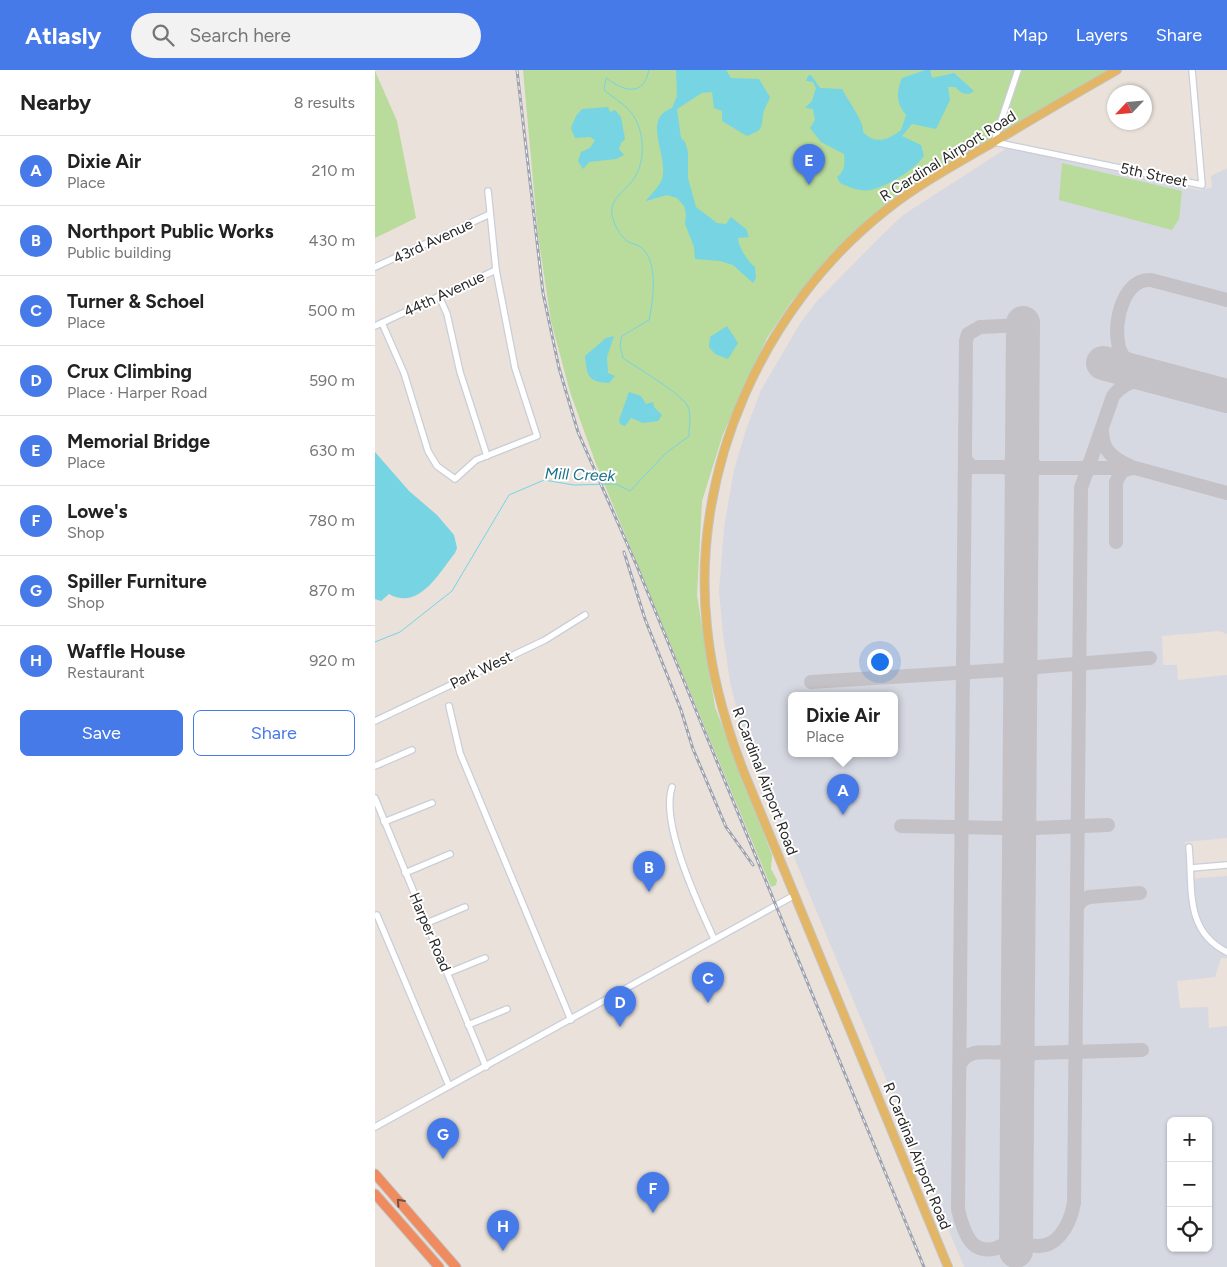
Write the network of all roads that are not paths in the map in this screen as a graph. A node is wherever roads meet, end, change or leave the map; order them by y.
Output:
1 (1018, 70) edge
2 (1117, 70) edge
3 (1192, 70) edge
4 (995, 142) junction
5 (488, 191) dead end
6 (490, 214) junction
7 (375, 267) edge
8 (496, 270) junction
9 (439, 296) junction
10 (382, 323) junction
11 (375, 326) edge
12 (487, 456) junction
13 (585, 614) dead end
14 (449, 706) dead end
15 (375, 721) edge
16 (412, 750) dead end
17 (375, 766) edge
18 (672, 787) dead end
19 (375, 798) edge
20 (432, 803) dead end
21 (384, 822) junction
22 (1189, 847) dead end
23 (450, 854) dead end
24 (1227, 865) edge
25 (1191, 868) junction
26 (405, 873) junction
27 (795, 895) junction
28 (465, 907) dead end
29 (377, 915) dead end
30 (427, 924) junction
31 (714, 939) junction
32 (1227, 952) edge
33 (485, 958) dead end
34 (448, 973) junction
35 (507, 1009) dead end
36 (571, 1020) junction
37 (468, 1025) junction
38 (486, 1067) junction
39 (449, 1086) junction
40 (375, 1127) edge
41 (375, 1174) edge
42 (375, 1194) edge
43 (439, 1267) edge
44 (456, 1267) edge
45 (948, 1267) edge

1 - 4 street
2 - 4 main road, R Cardinal Airport Road
3 - 4 street, 5th Street
4 - 27 main road, R Cardinal Airport Road
5 - 6 street, 44th Avenue
6 - 7 street, 43rd Avenue
6 - 8 street, 44th Avenue
8 - 9 street, 44th Avenue
8 - 12 street
9 - 10 street, 44th Avenue
9 - 12 street
10 - 11 street, 44th Avenue
10 - 12 street
13 - 15 street, Park West
14 - 36 street
16 - 17 street
18 - 31 street
19 - 21 street, Harper Road
20 - 21 street
21 - 26 street, Harper Road
22 - 25 street
23 - 26 street
24 - 25 street
25 - 32 street
26 - 30 street, Harper Road
27 - 31 street
27 - 45 main road, R Cardinal Airport Road
28 - 30 street
29 - 39 street
30 - 34 street, Harper Road
31 - 36 street
33 - 34 street
34 - 37 street, Harper Road
35 - 37 street
36 - 38 street
37 - 38 street, Harper Road
38 - 39 street
39 - 40 street
44 -> 41 highway
42 - 43 highway

